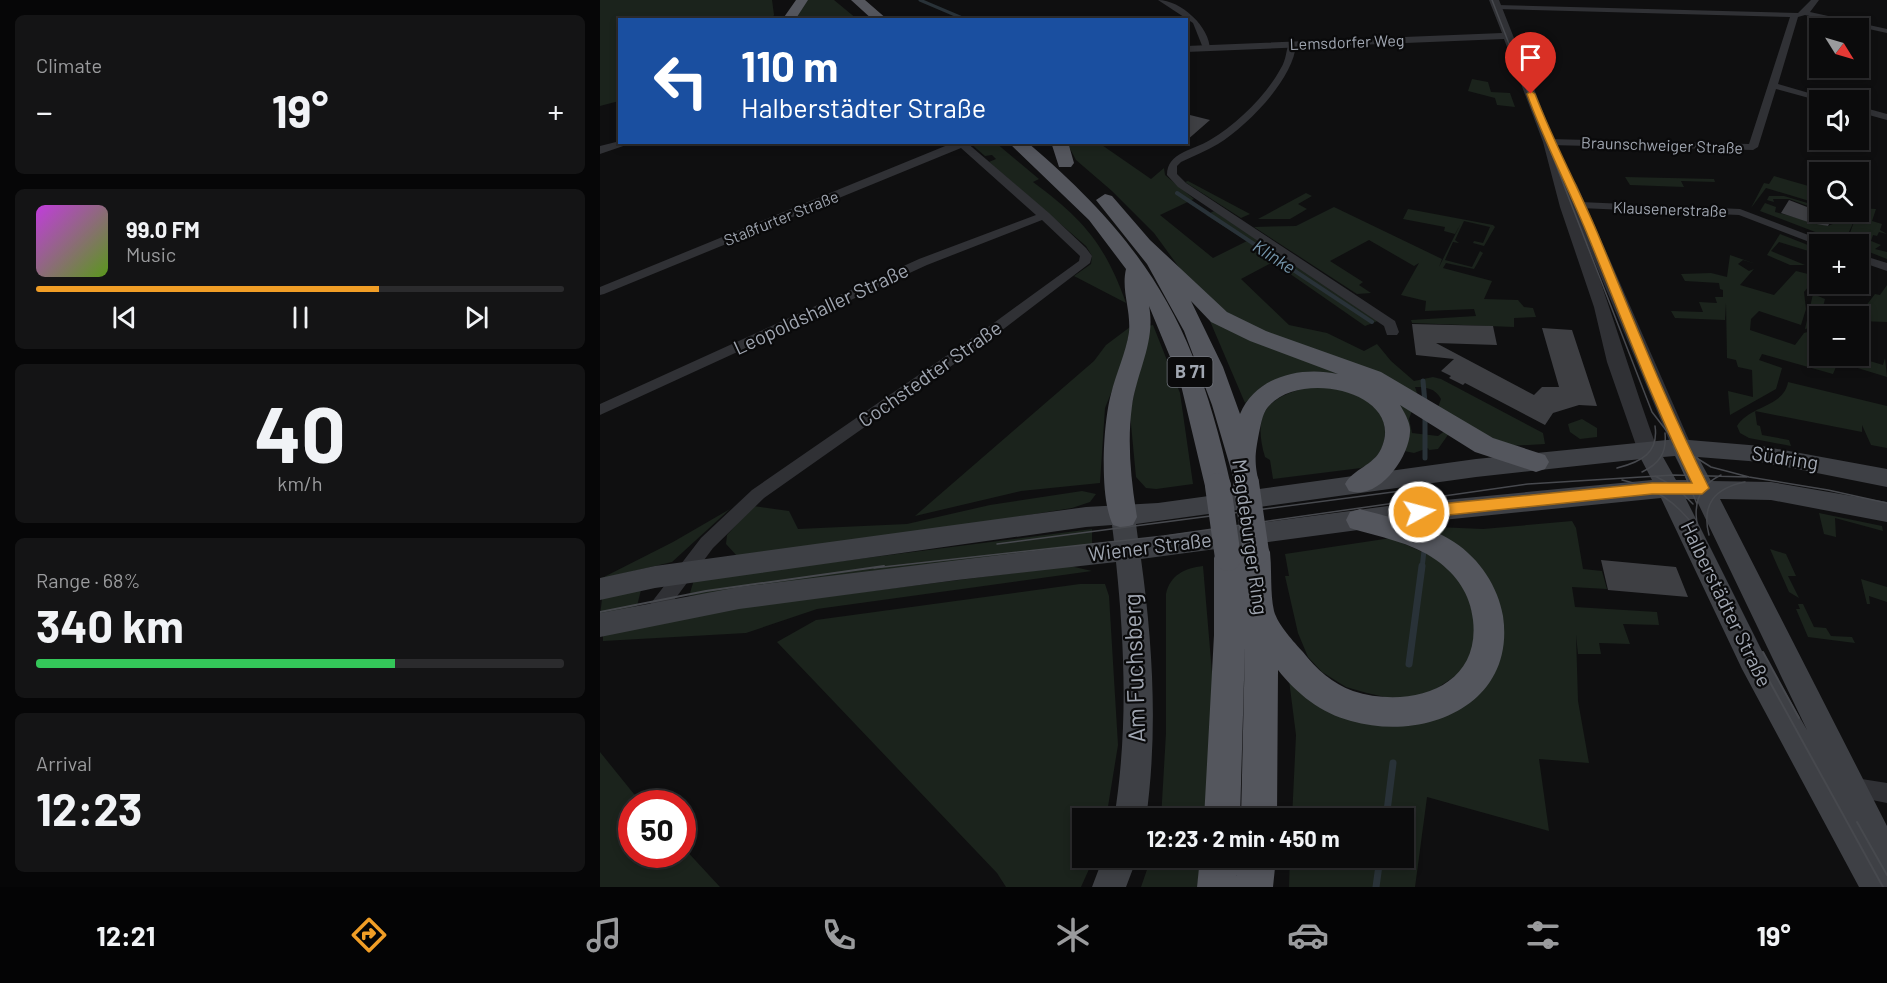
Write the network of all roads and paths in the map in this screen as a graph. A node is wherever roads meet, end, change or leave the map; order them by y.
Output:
1 (802, 0) edge
2 (841, 0) edge
3 (857, 0) edge
4 (1162, 0) edge
5 (1683, 0) edge
6 (1815, 0) edge
7 (1797, 2) dead end
8 (1495, 4) edge
9 (1807, 10) junction
10 (1693, 13) junction
11 (1795, 15) junction
12 (789, 18) edge
13 (863, 18) edge
14 (880, 18) edge
15 (1887, 31) edge
16 (1508, 36) junction
17 (1292, 44) junction
18 (1208, 48) junction
19 (1188, 49) edge
20 (1772, 85) junction
21 (1809, 95) edge
22 (1869, 112) edge
23 (1887, 117) edge
24 (1549, 142) junction
25 (622, 144) edge
26 (961, 144) edge
27 (1018, 144) edge
28 (1041, 144) edge
29 (1060, 144) edge
30 (600, 150) edge
31 (1065, 163) junction
32 (1574, 206) junction
33 (1045, 215) junction
34 (1809, 238) edge
35 (1141, 256) junction
36 (1869, 261) edge
37 (1887, 267) edge
38 (600, 291) edge
39 (1392, 333) dead end
40 (600, 410) edge
41 (1682, 447) junction
42 (1648, 451) junction
43 (1536, 462) junction
44 (1244, 471) junction
45 (1887, 478) edge
46 (1358, 484) junction
47 (1668, 488) junction
48 (1702, 488) junction
49 (1887, 512) edge
50 (1124, 517) junction
51 (1360, 520) junction
52 (1129, 551) junction
53 (1242, 555) junction
54 (685, 574) junction
55 (600, 589) edge
56 (654, 613) junction
57 (1261, 619) junction
58 (600, 626) edge
59 (1849, 788) junction
60 (1887, 793) edge
61 (1132, 808) edge
62 (1222, 808) edge
63 (1259, 808) edge
64 (1887, 861) edge
65 (1116, 868) edge
66 (1218, 868) edge
67 (1256, 868) edge
68 (1109, 887) edge
69 (1216, 887) edge
70 (1254, 887) edge
71 (1877, 887) edge

1 - 12 highway
2 - 13 highway
3 - 14 highway
4 - 18 street
5 - 10 street
6 - 9 street
7 - 9 street
8 - 10 street
8 - 16 street, Halberstädter Straße
9 - 11 street
9 - 15 street
10 - 11 street
11 - 20 street, Braunschweiger Straße
16 - 17 street, Lemsdorfer Weg
16 - 24 street, Halberstädter Straße
17 - 18 street, Lemsdorfer Weg
17 - 39 street
18 - 19 street, Lemsdorfer Weg
20 - 21 street
20 - 24 street, Braunschweiger Straße
22 - 23 street
24 - 32 street, Halberstädter Straße
25 - 30 street
26 - 33 street, Cochstedter Straße
26 - 38 street, Staßfurter Straße
27 - 35 highway, Magdeburger Ring / B 71
28 - 31 highway, Magdeburger Ring / B 71
29 - 31 highway
31 - 35 highway, Magdeburger Ring / B 71
32 - 34 street, Klausenerstraße
32 - 41 street, Halberstädter Straße
32 - 42 street, Halberstädter Straße
33 - 40 street, Leopoldshaller Straße
33 - 54 street, Cochstedter Straße
35 - 43 highway
35 - 44 highway, Magdeburger Ring / B 71
35 - 50 highway
35 - 53 highway, Magdeburger Ring / B 71, bridge
36 - 37 street
41 - 42 main road, Wiener Straße
41 - 45 main road, Südring
41 - 48 main road, Halberstädter Straße
42 - 43 main road, Wiener Straße
42 - 47 main road, Halberstädter Straße
43 - 46 main road, Wiener Straße
44 - 46 highway
44 - 53 highway, Magdeburger Ring / B 71, bridge
46 - 50 main road, Wiener Straße
47 - 48 main road, Wiener Straße
47 - 51 main road, Wiener Straße
47 - 71 main road, Halberstädter Straße
48 - 49 main road, Südring
48 - 59 main road, Halberstädter Straße
50 - 52 main road, Am Fuchsberg
50 - 54 main road, Wiener Straße
51 - 52 main road, Wiener Straße
51 - 57 highway
52 - 56 main road, Wiener Straße
52 - 61 main road, Am Fuchsberg
53 - 57 highway, Magdeburger Ring / B 71
53 - 62 highway, Magdeburger Ring / B 71
54 - 55 main road, Wiener Straße
54 - 56 street, Cochstedter Straße
56 - 58 main road, Wiener Straße
57 - 63 highway, Magdeburger Ring / B 71
59 - 60 street
59 - 64 main road, Halberstädter Straße
65 - 68 main road
66 - 69 highway
67 - 70 highway

